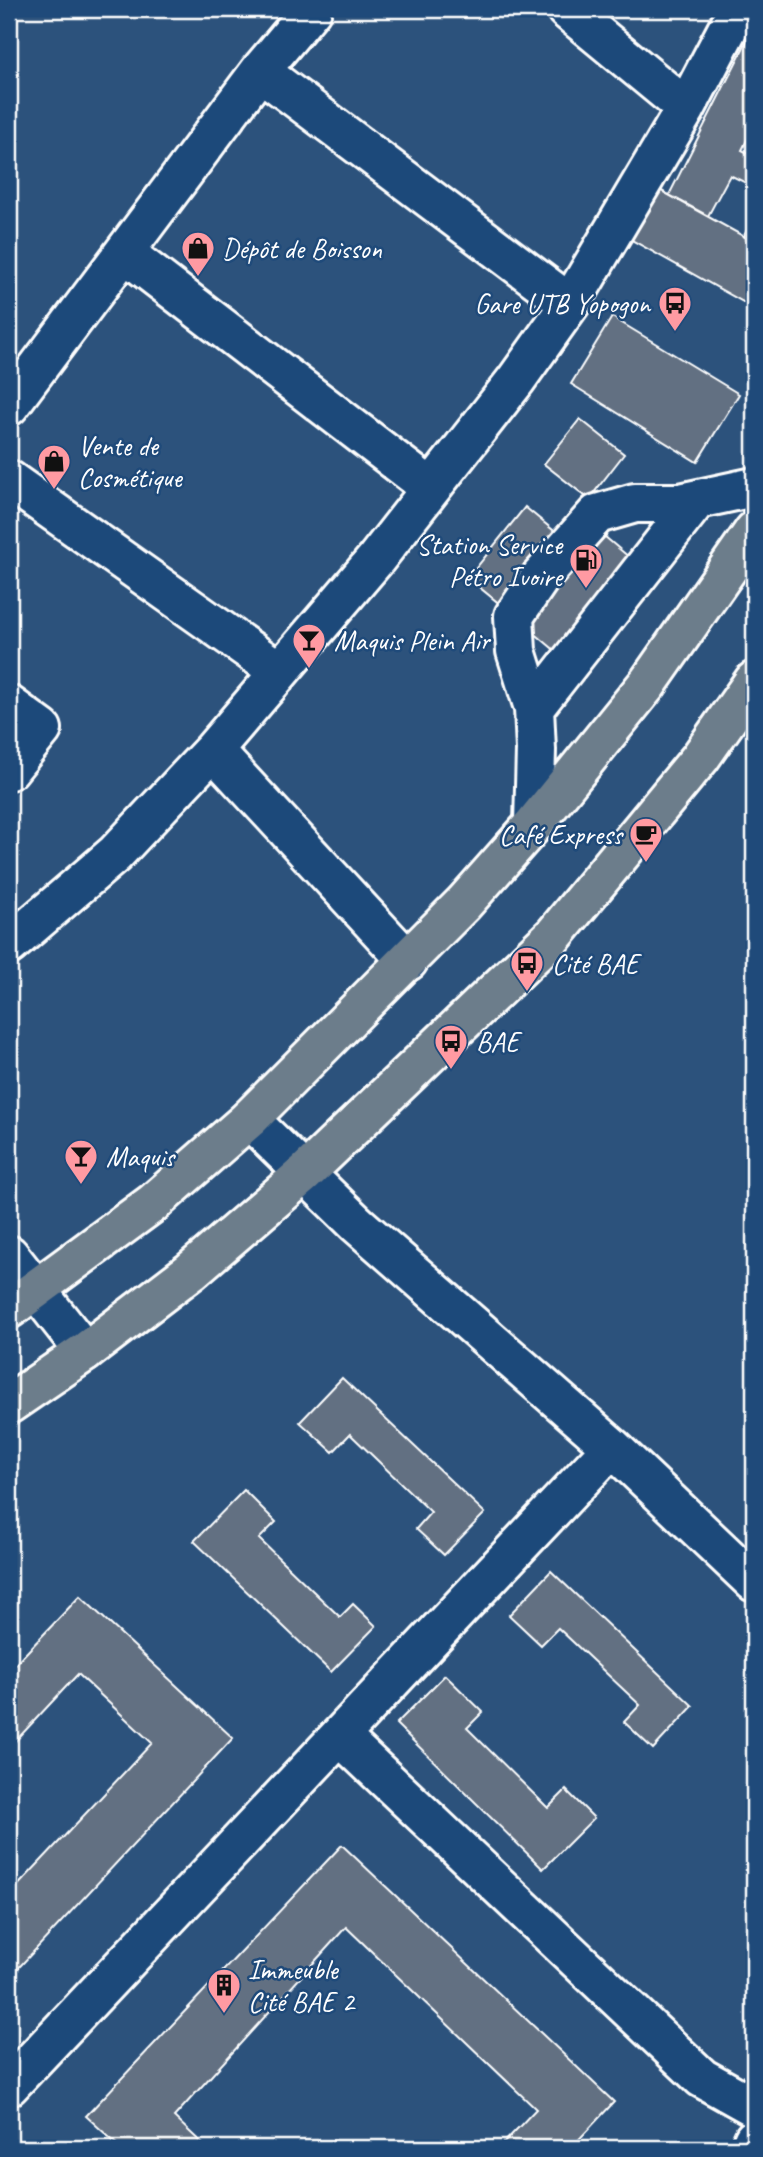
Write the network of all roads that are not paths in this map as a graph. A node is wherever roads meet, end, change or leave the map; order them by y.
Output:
1 (312, 9) edge
2 (566, 9) edge
3 (738, 9) edge
4 (260, 71) junction
5 (687, 107) junction
6 (125, 253) junction
7 (570, 304) junction
8 (9, 405) edge
9 (9, 480) edge
10 (754, 487) edge
11 (431, 488) junction
12 (696, 500) junction
13 (754, 531) edge
14 (279, 671) junction
15 (754, 681) edge
16 (9, 705) edge
17 (534, 708) junction
18 (213, 750) junction
19 (9, 770) edge
20 (534, 824) junction
21 (9, 946) edge
22 (408, 961) junction
23 (249, 1119) junction
24 (305, 1173) junction
25 (9, 1255) edge
26 (22, 1299) edge
27 (85, 1352) junction
28 (9, 1404) edge
29 (612, 1447) junction
30 (754, 1582) edge
31 (340, 1736) junction
32 (9, 2086) edge
33 (754, 2107) edge
34 (754, 2139) edge
35 (750, 2148) edge

1 - 4 street
2 - 5 street
3 - 5 street
4 - 6 street
4 - 7 street
5 - 7 street
6 - 8 street
6 - 11 street
7 - 11 street
9 - 14 street
10 - 12 street
11 - 14 street
12 - 17 street
12 - 17 street
13 - 20 main road
14 - 18 street
15 - 24 main road
16 - 19 street
17 - 20 street
18 - 21 street
18 - 22 street
20 - 22 main road
22 - 23 main road
23 - 24 street
23 - 26 main road
24 - 27 main road
24 - 29 street
25 - 26 street
26 - 27 street
27 - 28 main road
29 - 30 street
29 - 31 street
31 - 32 street
31 - 33 street
34 - 35 street

